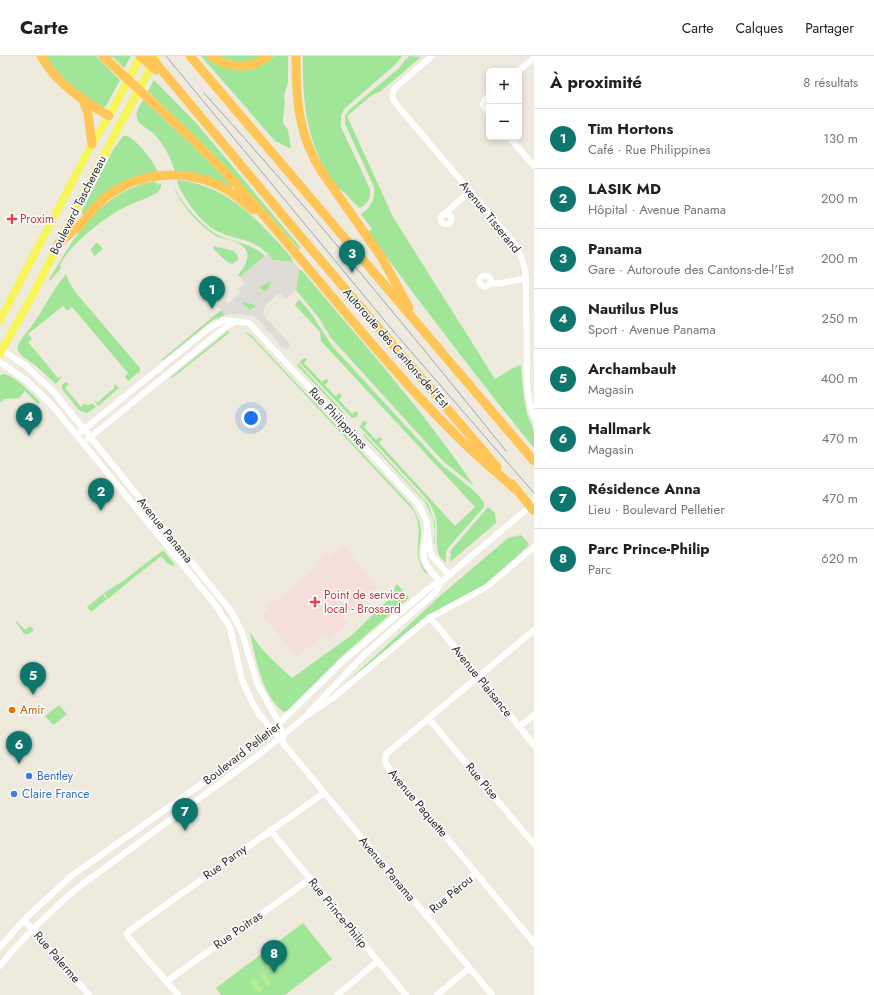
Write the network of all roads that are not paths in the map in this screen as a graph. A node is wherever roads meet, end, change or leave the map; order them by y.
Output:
1 (41, 56) edge
2 (103, 56) edge
3 (141, 56) edge
4 (150, 56) edge
5 (157, 56) edge
6 (190, 56) edge
7 (211, 56) edge
8 (268, 56) edge
9 (296, 56) edge
10 (432, 56) edge
11 (533, 60) edge
12 (522, 68) edge
13 (161, 73) junction
14 (486, 98) edge
15 (84, 102) junction
16 (486, 110) edge
17 (109, 116) junction
18 (120, 124) junction
19 (512, 140) edge
20 (92, 144) junction
21 (534, 166) edge
22 (470, 191) junction
23 (446, 214) dead end
24 (281, 236) junction
25 (58, 244) junction
26 (526, 279) junction
27 (491, 283) dead end
28 (0, 320) edge
29 (236, 322) junction
30 (421, 328) junction
31 (526, 345) junction
32 (534, 345) edge
33 (1, 351) edge
34 (0, 362) edge
35 (534, 417) edge
36 (84, 430) junction
37 (77, 435) junction
38 (90, 437) junction
39 (83, 443) junction
40 (534, 461) edge
41 (515, 489) junction
42 (534, 503) edge
43 (534, 511) edge
44 (428, 528) junction
45 (534, 547) edge
46 (449, 575) junction
47 (441, 582) junction
48 (429, 618) junction
49 (534, 630) edge
50 (479, 676) junction
51 (534, 715) edge
52 (429, 719) junction
53 (300, 721) junction
54 (279, 724) junction
55 (519, 727) junction
56 (272, 731) junction
57 (282, 739) junction
58 (534, 745) edge
59 (324, 793) junction
60 (270, 830) junction
61 (531, 835) edge
62 (534, 844) edge
63 (476, 873) junction
64 (310, 879) junction
65 (426, 915) junction
66 (24, 920) junction
67 (33, 929) junction
68 (534, 942) edge
69 (0, 947) edge
70 (9, 954) junction
71 (378, 961) junction
72 (0, 966) edge
73 (469, 968) junction
74 (167, 981) junction
75 (89, 995) edge
76 (178, 995) edge
77 (337, 995) edge
78 (406, 995) edge
79 (437, 995) edge
80 (492, 995) edge

1 - 15 highway
2 - 24 highway
3 - 13 highway
3 - 17 main road, Boulevard Taschereau
4 - 13 highway, Autoroute des Cantons-de-l'Est
5 - 18 main road, Boulevard Taschereau
6 - 30 highway
7 - 8 highway
9 - 30 highway
10 - 22 street, Avenue Tisserand
11 - 12 street
13 - 41 highway, Autoroute des Cantons-de-l'Est
14 - 16 street
15 - 17 highway
15 - 20 highway
17 - 18 main road
17 - 20 main road, Boulevard Taschereau
18 - 25 main road, Boulevard Taschereau
19 - 21 street
20 - 28 main road, Boulevard Taschereau
22 - 23 street
22 - 26 street, Avenue Tisserand
24 - 25 highway
24 - 41 highway
25 - 33 main road, Boulevard Taschereau
26 - 27 street
26 - 31 street, Avenue Tisserand
29 - 36 street, Rue Philippines
29 - 38 street
29 - 44 street, Rue Philippines
30 - 40 highway
31 - 32 street
31 - 35 street, Avenue Tisserand
33 - 36 street, Avenue Panama
34 - 37 street, Avenue Panama
36 - 37 street, Rue Philippines
36 - 38 street, Avenue Panama
37 - 39 street, Avenue Panama
38 - 39 street
38 - 54 street, Avenue Panama
39 - 56 street, Avenue Panama
41 - 43 highway, Autoroute des Cantons-de-l'Est
42 - 46 street, Boulevard Pelletier
44 - 46 street, Rue Philippines
44 - 47 street
45 - 48 street, Boulevard Pelletier
46 - 47 street, Boulevard Pelletier
47 - 53 street, Boulevard Pelletier
47 - 54 street, Boulevard Pelletier
48 - 50 street, Avenue Plaisance
48 - 53 street, Boulevard Pelletier
49 - 50 street, Avenue Paquette
50 - 52 street, Avenue Paquette
50 - 55 street, Avenue Plaisance
51 - 55 street
52 - 61 street, Rue Pise
52 - 63 street, Avenue Paquette
53 - 57 street, Boulevard Pelletier
54 - 56 street, Boulevard Pelletier
54 - 57 street, Avenue Panama
55 - 58 street, Avenue Plaisance
56 - 57 street, Avenue Panama
56 - 66 street, Boulevard Pelletier
57 - 59 street, Avenue Panama
57 - 67 street, Boulevard Pelletier
59 - 60 street, Rue Parny
59 - 65 street, Avenue Panama
60 - 64 street, Rue Prince-Philip
60 - 74 street, Rue Parny
61 - 62 street, Rue Pise
63 - 65 street, Rue Pérou
63 - 68 street, Avenue Paquette
64 - 71 street, Rue Prince-Philip
64 - 74 street, Rue Poitras
65 - 73 street, Avenue Panama
66 - 67 street, Rue Palerme
66 - 69 street, Boulevard Pelletier
67 - 70 street, Boulevard Pelletier
67 - 75 street, Rue Palerme
69 - 70 street
70 - 72 street, Boulevard Pelletier
71 - 77 street
71 - 78 street, Rue Prince-Philip
73 - 79 street
73 - 80 street, Avenue Panama
74 - 76 street

